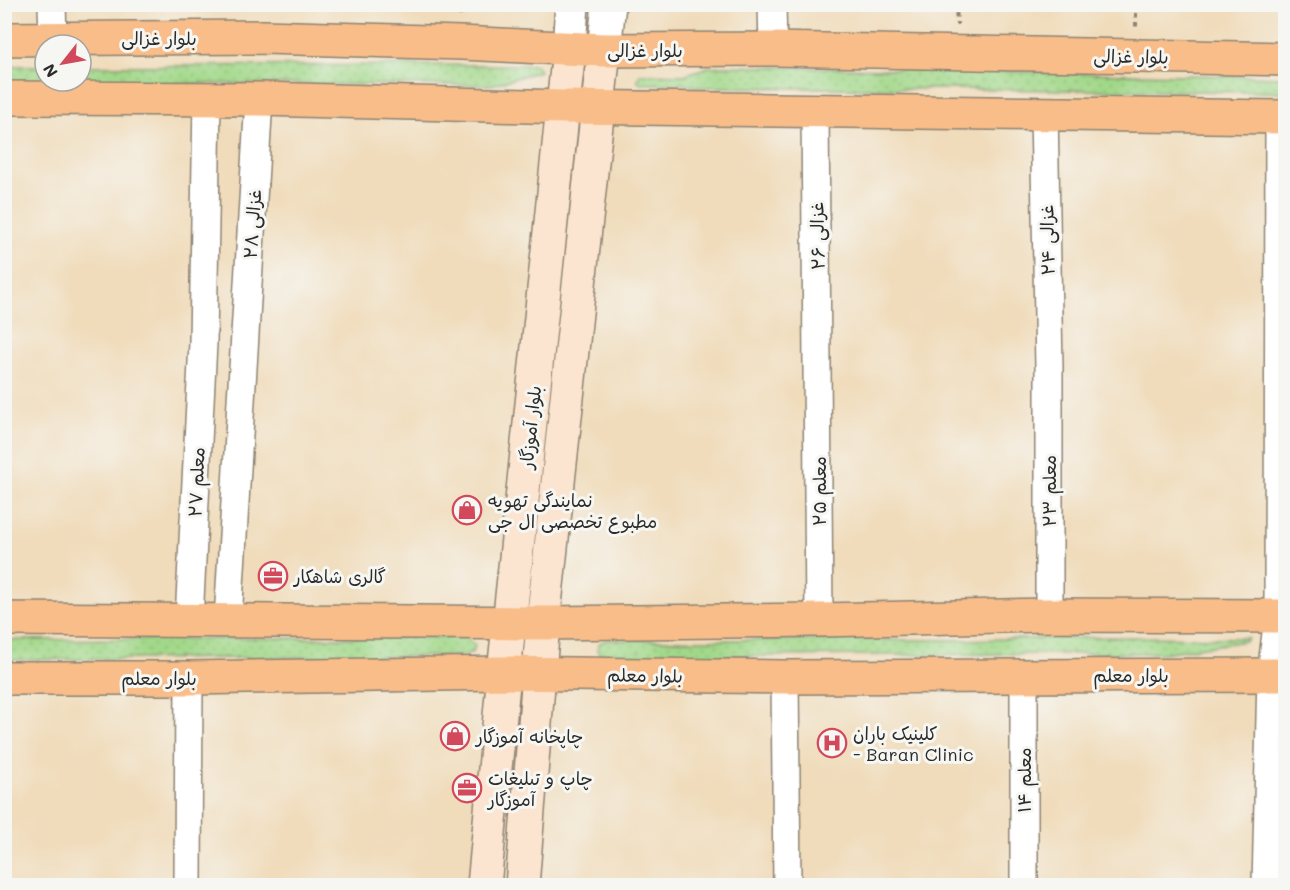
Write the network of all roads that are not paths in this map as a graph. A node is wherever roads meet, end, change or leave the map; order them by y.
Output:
1 (52, 4) edge
2 (572, 4) edge
3 (609, 4) edge
4 (772, 4) edge
5 (53, 33) edge
6 (4, 39) edge
7 (33, 39) edge
8 (93, 39) edge
9 (569, 49) junction
10 (604, 50) junction
11 (773, 50) junction
12 (1286, 59) edge
13 (4, 98) edge
14 (207, 99) junction
15 (259, 99) junction
16 (564, 107) junction
17 (598, 107) junction
18 (815, 110) junction
19 (1044, 113) junction
20 (1282, 117) edge
21 (818, 361) joint
22 (1049, 367) joint
23 (1049, 615) junction
24 (1282, 616) edge
25 (4, 619) edge
26 (189, 620) junction
27 (228, 620) junction
28 (819, 620) junction
29 (510, 622) junction
30 (543, 623) junction
31 (504, 673) junction
32 (539, 674) junction
33 (1024, 675) junction
34 (1278, 675) edge
35 (785, 677) junction
36 (4, 678) edge
37 (189, 678) junction
38 (188, 885) edge
39 (484, 885) edge
40 (522, 885) edge
41 (787, 885) edge
42 (1024, 885) edge
43 (1266, 885) edge

1 - 5 street
2 - 9 street, بلوار آموزگار
3 - 10 street, بلوار آموزگار
4 - 11 street
6 - 7 main road, بلوار غزالی
8 - 9 main road, بلوار غزالی
9 - 10 main road, بلوار غزالی
9 - 16 main road, بلوار آموزگار
10 - 11 main road, بلوار غزالی
10 - 17 main road, بلوار آموزگار
11 - 12 main road, بلوار غزالی
13 - 14 main road
14 - 15 main road
14 - 26 street, معلم ۲۷
15 - 16 main road
15 - 27 street, غزالی ۲۸
16 - 17 main road
16 - 29 main road, بلوار آموزگار
17 - 18 main road
17 - 30 main road, بلوار آموزگار
18 - 19 main road
18 - 21 street, غزالی ۲۶
19 - 20 main road
19 - 22 street, غزالی ۲۴
20 - 24 street
21 - 28 street, معلم ۲۵
22 - 23 street, معلم ۲۳
23 - 24 main road
23 - 28 main road
24 - 34 street
25 - 26 main road
26 - 27 main road
27 - 29 main road
28 - 30 main road
29 - 30 main road
29 - 31 main road, بلوار آموزگار
30 - 32 main road, بلوار آموزگار
31 - 32 main road, بلوار معلم
31 - 37 main road, بلوار معلم
31 - 39 main road, بلوار آموزگار
32 - 35 main road, بلوار معلم
32 - 40 main road, بلوار آموزگار
33 - 34 main road, بلوار معلم
33 - 35 main road, بلوار معلم
33 - 42 street, معلم ۱۴
34 - 43 street
35 - 41 street
36 - 37 main road, بلوار معلم
37 - 38 street

